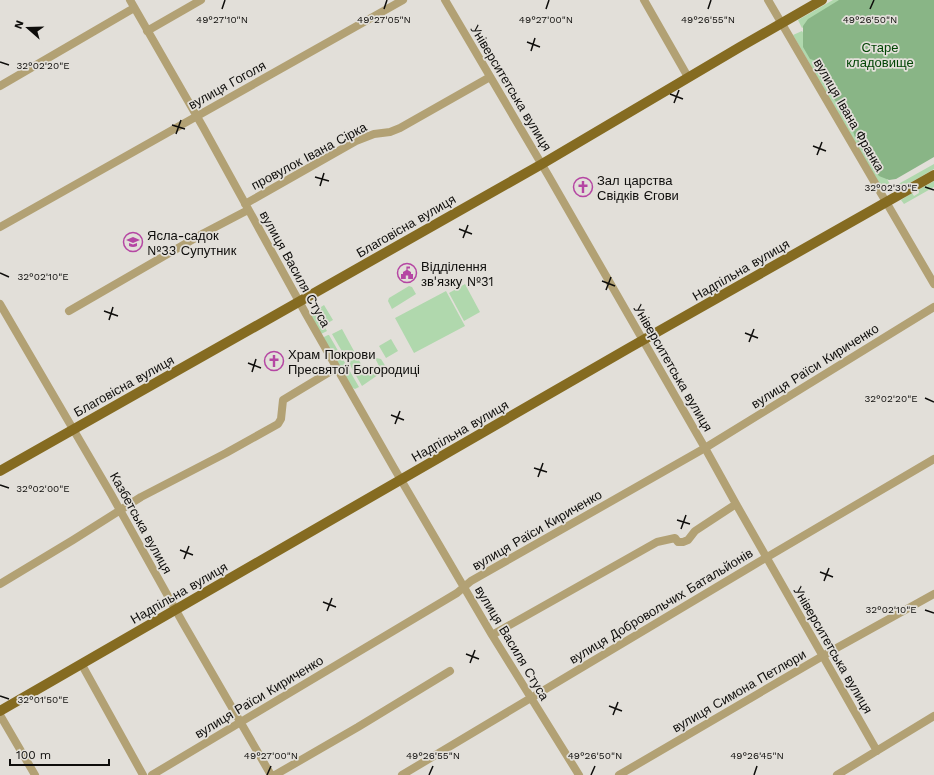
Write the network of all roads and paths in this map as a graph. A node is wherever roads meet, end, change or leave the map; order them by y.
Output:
1 (130, 0) edge
2 (200, 0) edge
3 (403, 0) edge
4 (445, 0) edge
5 (644, 0) edge
6 (768, 0) edge
7 (822, 0) edge
8 (134, 8) junction
9 (782, 23) junction
10 (147, 31) junction
11 (490, 77) junction
12 (688, 77) junction
13 (0, 86) edge
14 (196, 116) junction
15 (542, 164) junction
16 (934, 175) edge
17 (886, 202) junction
18 (247, 207) junction
19 (0, 227) edge
20 (934, 284) edge
21 (299, 302) junction
22 (0, 304) edge
23 (934, 306) edge
24 (69, 312) dead end
25 (643, 341) junction
26 (336, 368) junction
27 (73, 429) junction
28 (705, 448) junction
29 (934, 460) edge
30 (0, 471) edge
31 (401, 480) junction
32 (736, 504) junction
33 (120, 510) junction
34 (766, 558) junction
35 (0, 584) edge
36 (464, 587) junction
37 (934, 594) edge
38 (175, 609) junction
39 (492, 635) junction
40 (823, 657) junction
41 (82, 665) junction
42 (450, 671) dead end
43 (531, 697) junction
44 (0, 711) edge
45 (0, 715) edge
46 (934, 716) edge
47 (240, 721) junction
48 (877, 751) junction
49 (35, 775) edge
50 (143, 775) edge
51 (152, 775) edge
52 (271, 775) edge
53 (275, 775) edge
54 (402, 775) edge
55 (579, 775) edge
56 (620, 775) edge
57 (837, 775) edge

1 - 8 street, вулиця Василя Стуса
2 - 10 street
3 - 14 street, вулиця Гоголя
4 - 11 street, Університетська вулиця
5 - 12 street
6 - 9 street, вулиця Івана Франка
7 - 9 main road, Благовісна вулиця
8 - 10 street, вулиця Василя Стуса
8 - 13 street
9 - 12 main road, Благовісна вулиця
9 - 17 street, вулиця Івана Франка
10 - 14 street, вулиця Василя Стуса
11 - 15 street, Університетська вулиця
11 - 18 street, провулок Івана Сірка
12 - 15 main road, Благовісна вулиця
14 - 18 street, вулиця Василя Стуса
14 - 19 street, вулиця Гоголя
15 - 21 main road, Благовісна вулиця
15 - 25 street, Університетська вулиця
16 - 17 main road, Надпільна вулиця
17 - 20 street, вулиця Івана Франка
17 - 25 main road, Надпільна вулиця
18 - 21 street, вулиця Василя Стуса
18 - 24 street, провулок Івана Сірка
21 - 26 street, вулиця Василя Стуса
21 - 27 main road, Благовісна вулиця
22 - 27 street, Казбетська вулиця
23 - 28 street, вулиця Раїси Кириченко
25 - 28 street, Університетська вулиця
25 - 31 main road, Надпільна вулиця
26 - 31 street, вулиця Василя Стуса
26 - 33 street
27 - 30 main road, Благовісна вулиця
27 - 33 street, Казбетська вулиця
28 - 32 street, Університетська вулиця
28 - 36 street, вулиця Раїси Кириченко
29 - 34 street, вулиця Добровольчих Батальйонів
31 - 36 street, вулиця Василя Стуса
31 - 38 main road, Надпільна вулиця
32 - 34 street, Університетська вулиця
32 - 39 street
33 - 35 street
33 - 38 street, Казбетська вулиця
34 - 40 street, Університетська вулиця
34 - 43 street, вулиця Добровольчих Батальйонів
36 - 39 street, вулиця Василя Стуса
36 - 47 street, вулиця Раїси Кириченко
37 - 40 street, вулиця Симона Петлюри
38 - 41 main road, Надпільна вулиця
38 - 47 street, Казбетська вулиця
39 - 43 street, вулиця Василя Стуса
40 - 48 street, Університетська вулиця
40 - 56 street, вулиця Симона Петлюри
41 - 44 main road, Надпільна вулиця
41 - 50 street
42 - 53 street
43 - 54 street, вулиця Добровольчих Батальйонів
43 - 55 street, вулиця Василя Стуса
45 - 49 street
46 - 48 street
47 - 51 street, вулиця Раїси Кириченко
47 - 52 street, Казбетська вулиця
48 - 57 street

